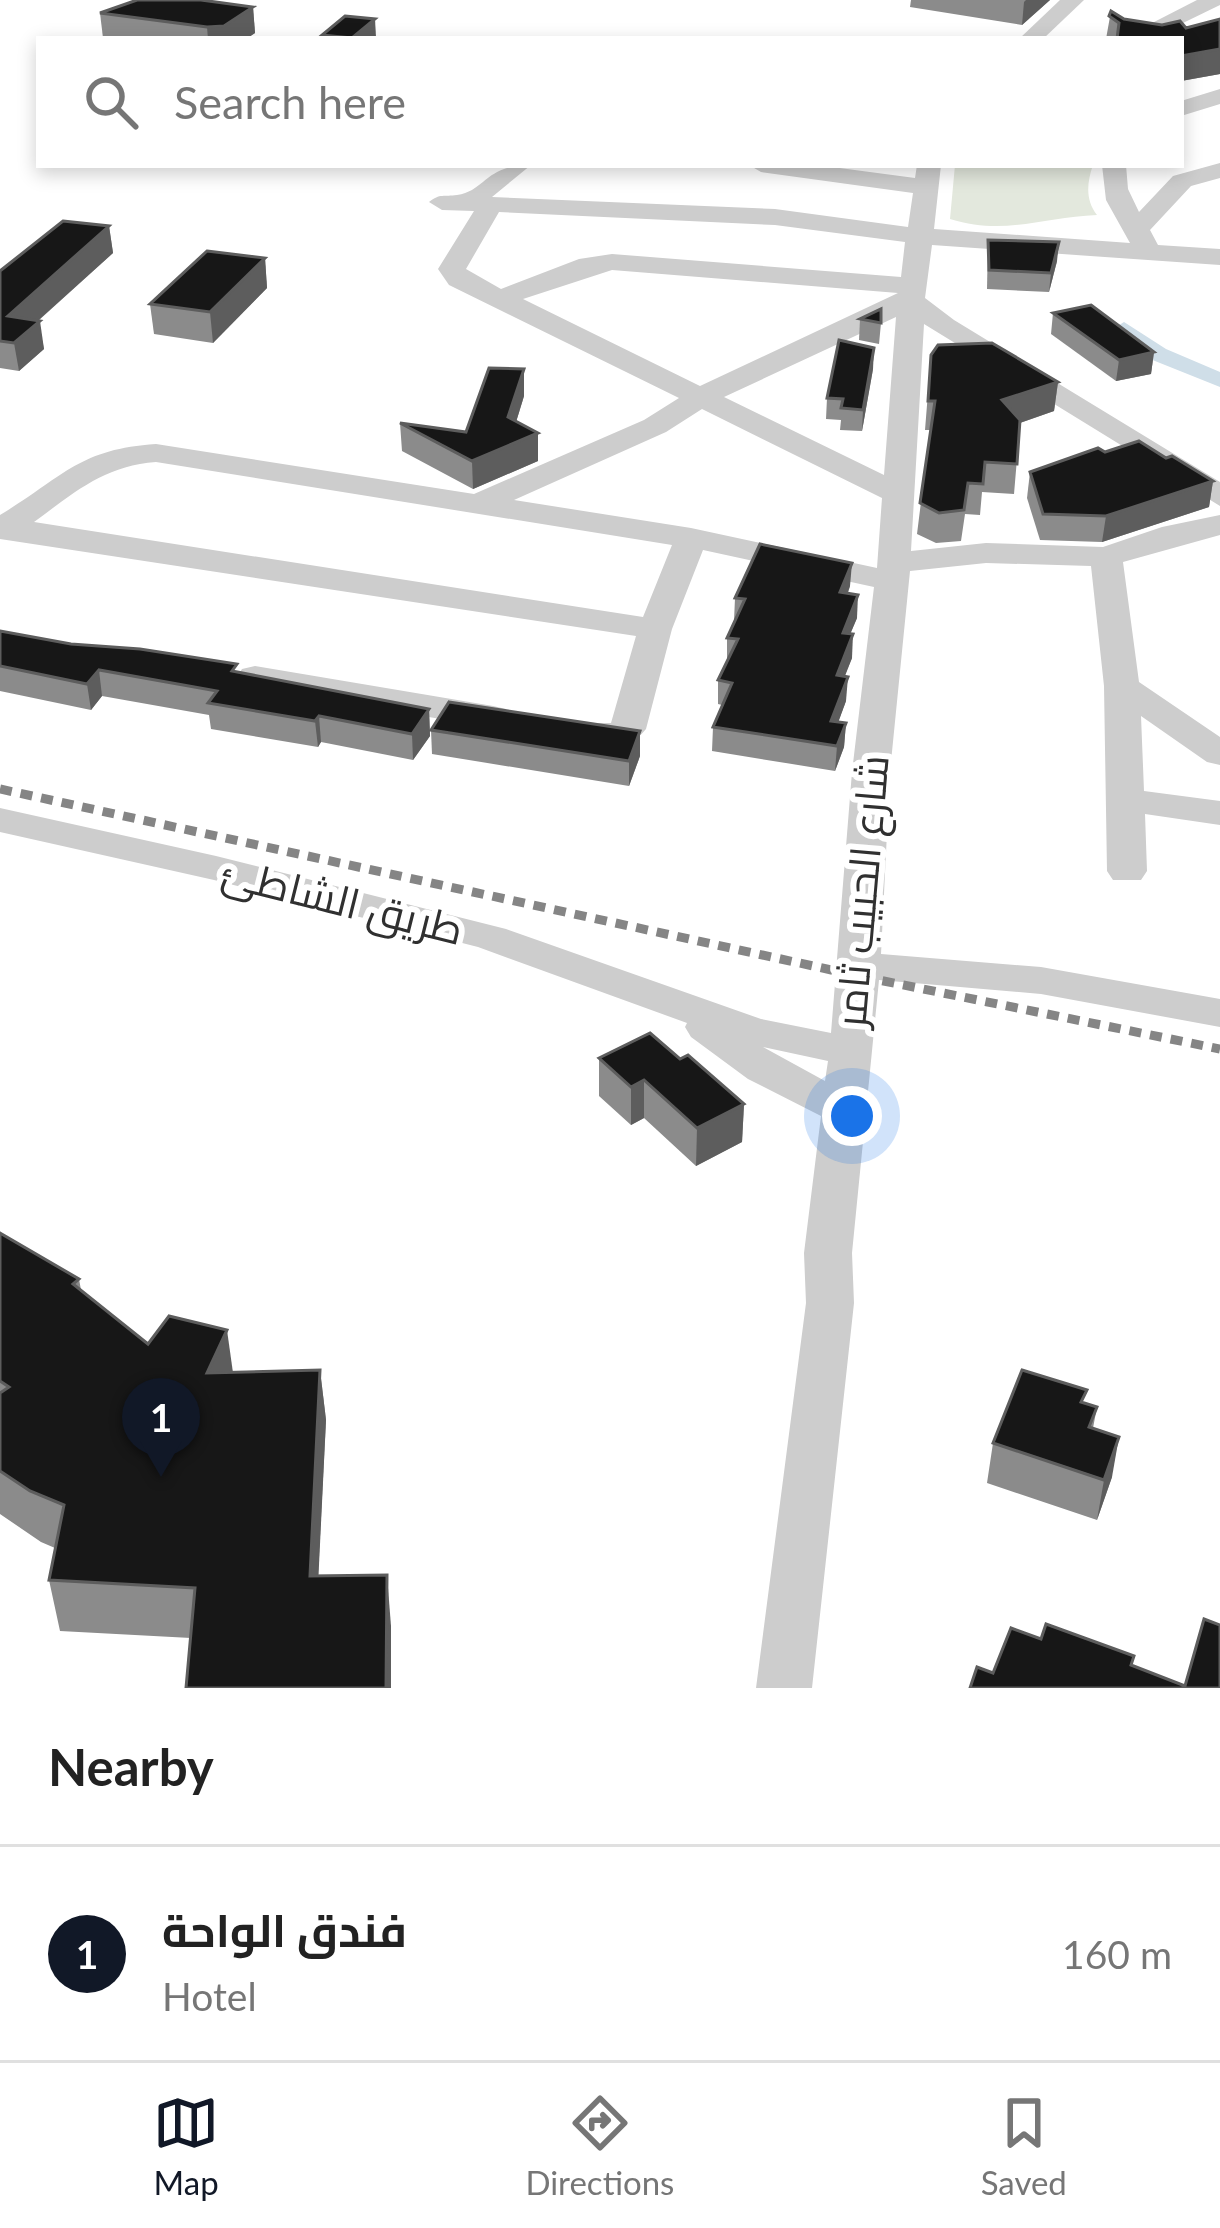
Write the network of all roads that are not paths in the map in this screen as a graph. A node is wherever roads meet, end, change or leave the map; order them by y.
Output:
1 (1073, 0) edge
2 (1214, 0) edge
3 (1172, 19) junction
4 (1200, 30) edge
5 (1033, 36) edge
6 (1138, 36) edge
7 (1220, 96) edge
8 (1184, 108) edge
9 (515, 168) edge
10 (806, 168) edge
11 (1114, 168) edge
12 (1220, 170) edge
13 (927, 176) edge
14 (467, 203) junction
15 (920, 236) junction
16 (1143, 239) junction
17 (1220, 257) edge
18 (912, 293) junction
19 (504, 297) junction
20 (812, 342) junction
21 (993, 356) junction
22 (928, 362) junction
23 (704, 395) junction
24 (898, 494) junction
25 (1220, 496) edge
26 (482, 502) junction
27 (1220, 526) edge
28 (2, 528) edge
29 (691, 538) junction
30 (1106, 557) junction
31 (893, 572) junction
32 (655, 628) junction
33 (231, 673) edge
34 (1122, 686) junction
35 (1220, 754) edge
36 (1126, 800) junction
37 (1220, 814) edge
38 (0, 820) edge
39 (1127, 871) dead end
40 (859, 967) junction
41 (678, 1005) junction
42 (1220, 1013) edge
43 (847, 1051) junction
44 (842, 1108) junction
45 (784, 1688) edge

1 - 5 street
2 - 3 street
3 - 4 street
3 - 6 street
7 - 8 street
9 - 14 street
10 - 13 street
11 - 16 street
12 - 16 street
13 - 15 street, شارع الحبيب ثامر
14 - 15 street
14 - 19 street
15 - 16 street
15 - 18 street, شارع الحبيب ثامر
16 - 17 street
18 - 19 street
18 - 20 street
18 - 21 street
18 - 22 street, شارع الحبيب ثامر
19 - 23 street
20 - 22 street
20 - 23 street
21 - 22 street
21 - 25 street
22 - 24 street, شارع الحبيب ثامر
23 - 24 street
23 - 26 street
24 - 31 street, شارع الحبيب ثامر
26 - 28 street
26 - 29 street
27 - 30 street
28 - 32 street
29 - 31 street
29 - 32 street
30 - 31 street
30 - 34 street
31 - 40 street, شارع الحبيب ثامر
32 - 33 street
34 - 35 street
34 - 36 street
36 - 37 street
36 - 39 street
38 - 41 street, طريق الشاطئ
40 - 42 street
40 - 43 street, شارع الحبيب ثامر
41 - 43 street, طريق الشاطئ
41 - 44 street, طريق الشاطئ
43 - 44 street, شارع الحبيب ثامر
44 - 45 street, شارع الحبيب ثامر

